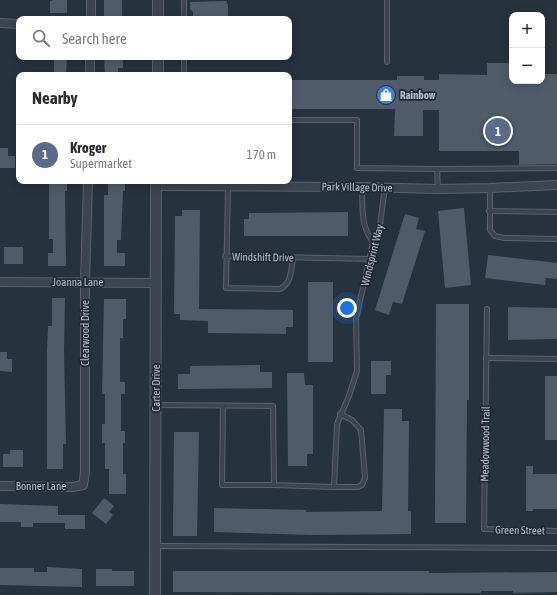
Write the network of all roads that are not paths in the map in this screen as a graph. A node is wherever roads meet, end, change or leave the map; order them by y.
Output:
1 (91, 0) edge
2 (158, 0) edge
3 (184, 0) edge
4 (387, 0) edge
5 (91, 16) edge
6 (158, 16) edge
7 (184, 16) edge
8 (0, 24) edge
9 (16, 24) edge
10 (90, 60) edge
11 (158, 60) edge
12 (184, 60) edge
13 (387, 62) dead end
14 (90, 72) edge
15 (158, 72) edge
16 (184, 72) edge
17 (292, 120) edge
18 (557, 168) edge
19 (437, 169) junction
20 (88, 184) edge
21 (156, 184) edge
22 (185, 184) edge
23 (557, 185) edge
24 (362, 186) junction
25 (228, 187) junction
26 (385, 187) junction
27 (490, 188) junction
28 (438, 189) junction
29 (490, 211) junction
30 (557, 212) edge
31 (557, 239) edge
32 (374, 242) junction
33 (225, 256) junction
34 (293, 258) junction
35 (370, 259) junction
36 (0, 282) edge
37 (86, 282) junction
38 (157, 283) junction
39 (487, 309) dead end
40 (486, 358) junction
41 (557, 359) edge
42 (156, 405) junction
43 (222, 406) junction
44 (340, 414) junction
45 (83, 484) joint
46 (274, 485) junction
47 (0, 486) edge
48 (334, 487) junction
49 (484, 529) joint
50 (557, 531) edge
51 (155, 546) junction
52 (557, 548) edge
53 (155, 595) edge

1 - 5 street
2 - 6 street
3 - 7 lane
4 - 13 lane
8 - 9 street
10 - 14 street
11 - 15 street
12 - 16 lane
17 - 19 lane
18 - 19 lane
19 - 28 lane
20 - 37 street, Clearwood Drive
21 - 22 street, Park Village Drive
21 - 38 street, Carter Drive
22 - 25 street, Park Village Drive
23 - 27 street, Park Village Drive
24 - 25 street, Park Village Drive
24 - 26 street, Park Village Drive
24 - 32 lane
25 - 33 lane, Windshift Drive
26 - 28 street, Park Village Drive
26 - 32 lane, Windsprint Way
27 - 28 street, Park Village Drive
27 - 29 lane
29 - 30 lane
29 - 31 lane
32 - 35 lane, Windsprint Way
33 - 34 lane, Windshift Drive
33 - 34 lane
34 - 35 lane, Windshift Drive
35 - 44 lane, Windsprint Way
36 - 37 street, Joanna Lane
37 - 38 street, Joanna Lane
37 - 45 street, Clearwood Drive
38 - 42 street, Carter Drive
39 - 40 lane, Meadowwood Trail
40 - 41 lane
40 - 49 lane, Meadowwood Trail
42 - 43 lane
42 - 51 street, Carter Drive
43 - 46 lane
43 - 46 lane
44 - 48 lane, Windsprint Way
44 - 48 lane
45 - 47 street, Bonner Lane
46 - 48 lane
49 - 50 lane, Green Street
51 - 52 lane
51 - 53 street, Carter Drive

